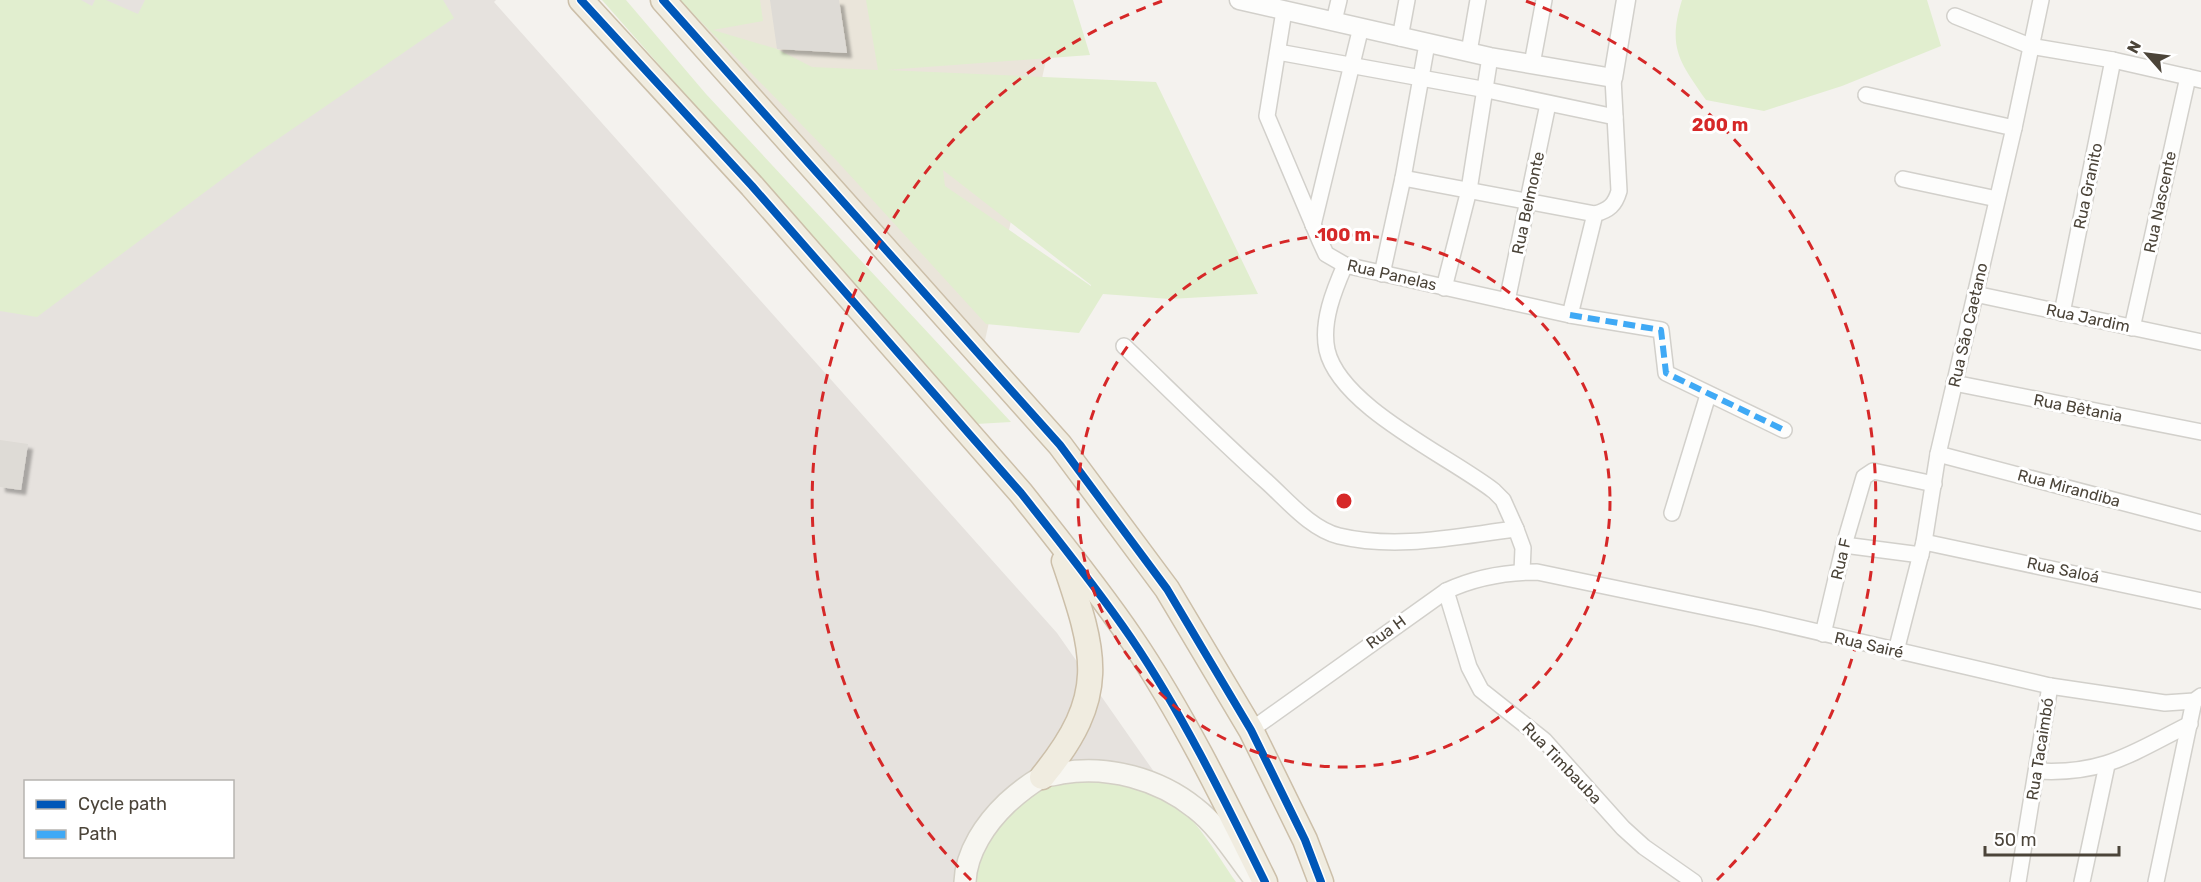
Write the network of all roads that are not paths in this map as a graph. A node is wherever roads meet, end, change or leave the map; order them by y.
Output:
1 (581, 0) edge
2 (663, 0) edge
3 (1239, 0) edge
4 (1339, 0) edge
5 (1407, 0) edge
6 (1478, 0) edge
7 (1544, 0) edge
8 (1626, 0) edge
9 (2041, 0) edge
10 (1276, 6) edge
11 (1956, 16) dead end
12 (1334, 21) junction
13 (1361, 27) junction
14 (1400, 38) junction
15 (1427, 44) junction
16 (2030, 46) junction
17 (1278, 52) junction
18 (1469, 52) junction
19 (1490, 57) junction
20 (2113, 60) junction
21 (1532, 64) junction
22 (1353, 66) junction
23 (1613, 78) junction
24 (2194, 78) edge
25 (1421, 80) junction
26 (1487, 90) junction
27 (1866, 95) dead end
28 (1548, 104) junction
29 (1615, 117) junction
30 (2014, 128) junction
31 (1403, 178) junction
32 (1903, 179) dead end
33 (1469, 190) junction
34 (1997, 199) junction
35 (1530, 201) junction
36 (1595, 214) junction
37 (1313, 225) junction
38 (1345, 265) junction
39 (1382, 274) junction
40 (1444, 288) junction
41 (1975, 294) junction
42 (1507, 301) junction
43 (2062, 313) junction
44 (1570, 315) junction
45 (2132, 328) junction
46 (2201, 342) edge
47 (1124, 346) dead end
48 (1954, 383) junction
49 (1708, 395) junction
50 (1784, 430) dead end
51 (2201, 432) edge
52 (1938, 454) junction
53 (1934, 484) junction
54 (1672, 513) dead end
55 (2201, 523) edge
56 (1516, 529) junction
57 (1057, 539) junction
58 (1844, 545) junction
59 (1923, 549) junction
60 (1529, 572) junction
61 (1446, 591) junction
62 (2201, 600) edge
63 (1824, 634) junction
64 (1896, 651) junction
65 (2050, 686) junction
66 (2197, 698) edge
67 (2190, 724) junction
68 (1251, 730) junction
69 (2107, 765) junction
70 (2037, 771) junction
71 (1042, 777) junction
72 (965, 882) edge
73 (1257, 882) edge
74 (1265, 882) edge
75 (1321, 882) edge
76 (1694, 882) edge
77 (2018, 882) edge
78 (2082, 882) edge
79 (2156, 882) edge

1 - 57 highway
2 - 68 highway
3 - 10 street
4 - 12 street
5 - 14 street
6 - 18 street
7 - 21 street
8 - 23 street
9 - 16 street, Rua São Caetano
10 - 12 street
10 - 17 street, Rua Panelas
11 - 16 street
12 - 13 street
13 - 14 street
13 - 22 street
14 - 15 street
15 - 18 street
15 - 25 street
16 - 20 street
16 - 30 street, Rua São Caetano
17 - 22 street
17 - 37 street, Rua Panelas
18 - 19 street
19 - 21 street
19 - 26 street
20 - 24 street
20 - 43 street, Rua Granito
21 - 23 street
22 - 25 street
22 - 37 street
23 - 29 street
24 - 45 street, Rua Nascente
25 - 26 street
25 - 31 street
26 - 28 street
26 - 33 street
27 - 30 street
28 - 29 street
28 - 35 street, Rua Belmonte
29 - 36 street
30 - 34 street, Rua São Caetano
31 - 33 street
31 - 39 street
32 - 34 street
33 - 35 street
33 - 40 street
34 - 41 street, Rua São Caetano
35 - 36 street
35 - 42 street, Rua Belmonte
36 - 44 street
37 - 38 street, Rua Panelas
38 - 39 street, Rua Panelas
38 - 56 street
39 - 40 street, Rua Panelas
40 - 42 street, Rua Panelas
41 - 43 street, Rua Jardim
41 - 48 street, Rua São Caetano
42 - 44 street, Rua Panelas
43 - 45 street, Rua Jardim
44 - 49 street, Rua Panelas
45 - 46 street, Rua Jardim
47 - 56 street
48 - 51 street, Rua Bêtania
48 - 52 street, Rua São Caetano
49 - 50 street
49 - 54 street
52 - 53 street, Rua São Caetano
52 - 55 street, Rua Mirandiba
53 - 58 street, Rua F
53 - 59 street, Rua São Caetano
56 - 60 street
57 - 71 highway
57 - 74 highway
58 - 59 street, Rua Saloá
58 - 63 street, Rua F
59 - 62 street, Rua Saloá
59 - 64 street, Rua São Caetano
60 - 61 street, Rua H
60 - 63 street, Rua Sairé
61 - 68 street, Rua H
61 - 76 street, Rua Timbauba
63 - 64 street, Rua Sairé
64 - 65 street, Rua Sairé
65 - 66 street, Rua Sairé
65 - 70 street, Rua Tacaimbó
66 - 67 street
67 - 69 street
67 - 79 street
68 - 75 highway
69 - 70 street
69 - 78 street
70 - 77 street, Rua Tacaimbó
71 - 72 main road
71 - 73 main road

